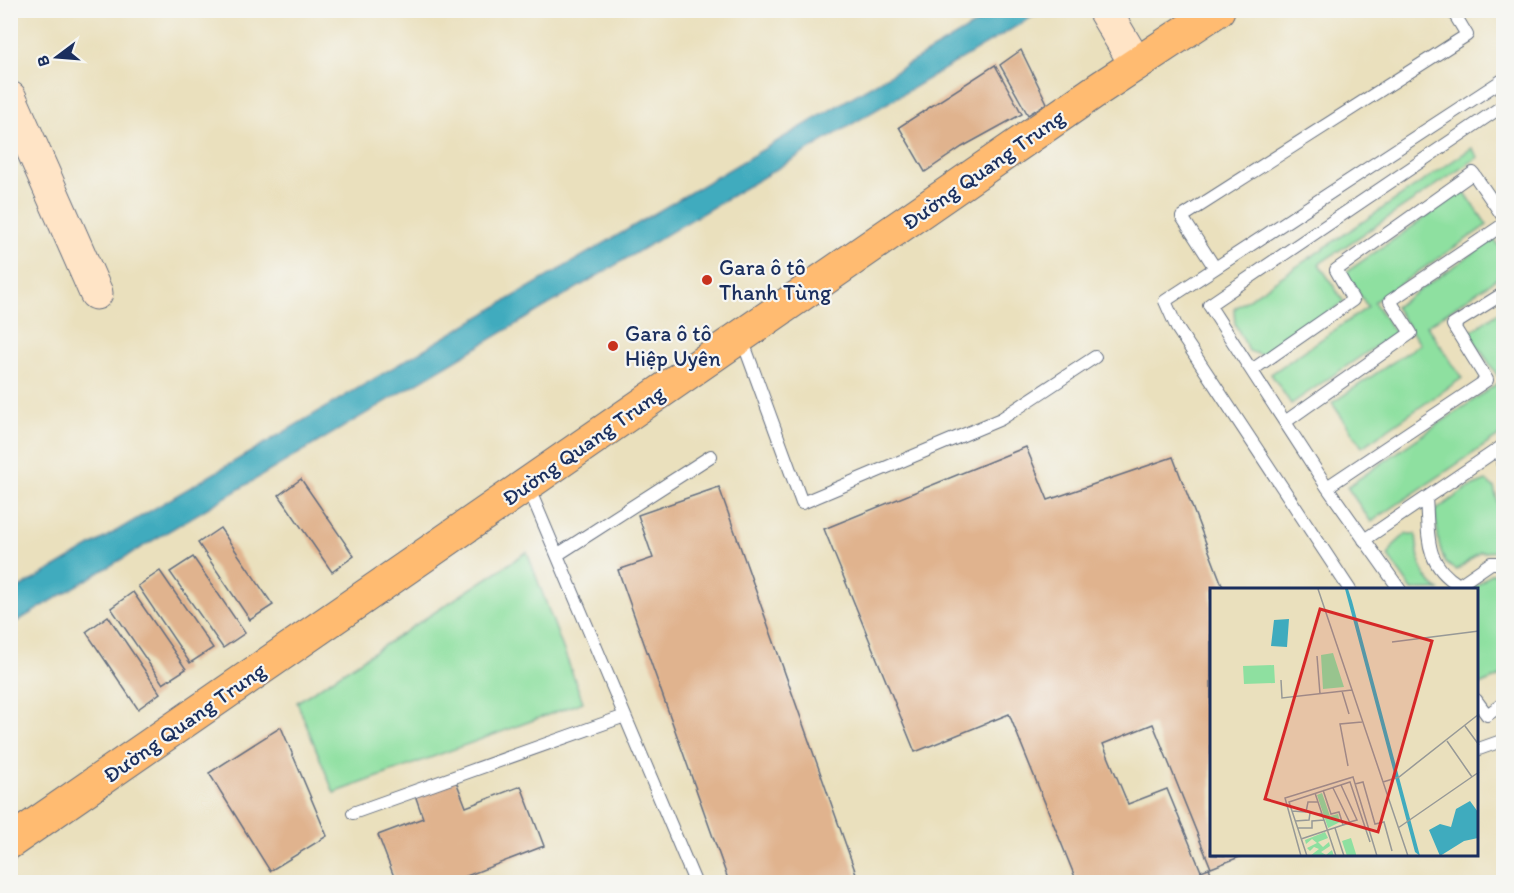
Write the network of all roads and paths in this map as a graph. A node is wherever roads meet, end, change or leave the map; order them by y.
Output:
1 (1104, 10) edge
2 (1218, 10) edge
3 (1452, 10) edge
4 (1136, 64) junction
5 (1503, 79) edge
6 (10, 98) edge
7 (1503, 105) edge
8 (1503, 218) edge
9 (1503, 224) edge
10 (1215, 268) junction
11 (96, 293) dead end
12 (1503, 293) edge
13 (741, 336) junction
14 (1095, 357) dead end
15 (1252, 370) junction
16 (1285, 422) junction
17 (1502, 446) edge
18 (711, 456) dead end
19 (1503, 473) edge
20 (527, 483) junction
21 (1327, 487) junction
22 (1426, 498) junction
23 (1364, 540) junction
24 (557, 555) junction
25 (1503, 563) edge
26 (1349, 588) edge
27 (1399, 588) edge
28 (1478, 703) edge
29 (1503, 703) edge
30 (625, 716) junction
31 (1503, 740) edge
32 (1478, 749) edge
33 (353, 813) dead end
34 (10, 842) edge
35 (695, 882) edge

1 - 4 main road
2 - 4 main road, Đường Quang Trung
3 - 10 lane
4 - 13 main road, Đường Quang Trung
5 - 10 lane
6 - 11 main road
7 - 15 lane
8 - 15 lane
9 - 16 lane
10 - 26 lane
12 - 21 lane
13 - 14 lane
13 - 20 main road, Đường Quang Trung
15 - 16 lane
16 - 21 lane
17 - 19 lane
17 - 22 lane
18 - 24 lane
20 - 24 lane
20 - 34 main road, Đường Quang Trung
21 - 23 lane
22 - 23 lane
22 - 25 lane
23 - 27 lane
24 - 30 lane
28 - 29 lane
30 - 33 lane
30 - 35 lane
31 - 32 lane

